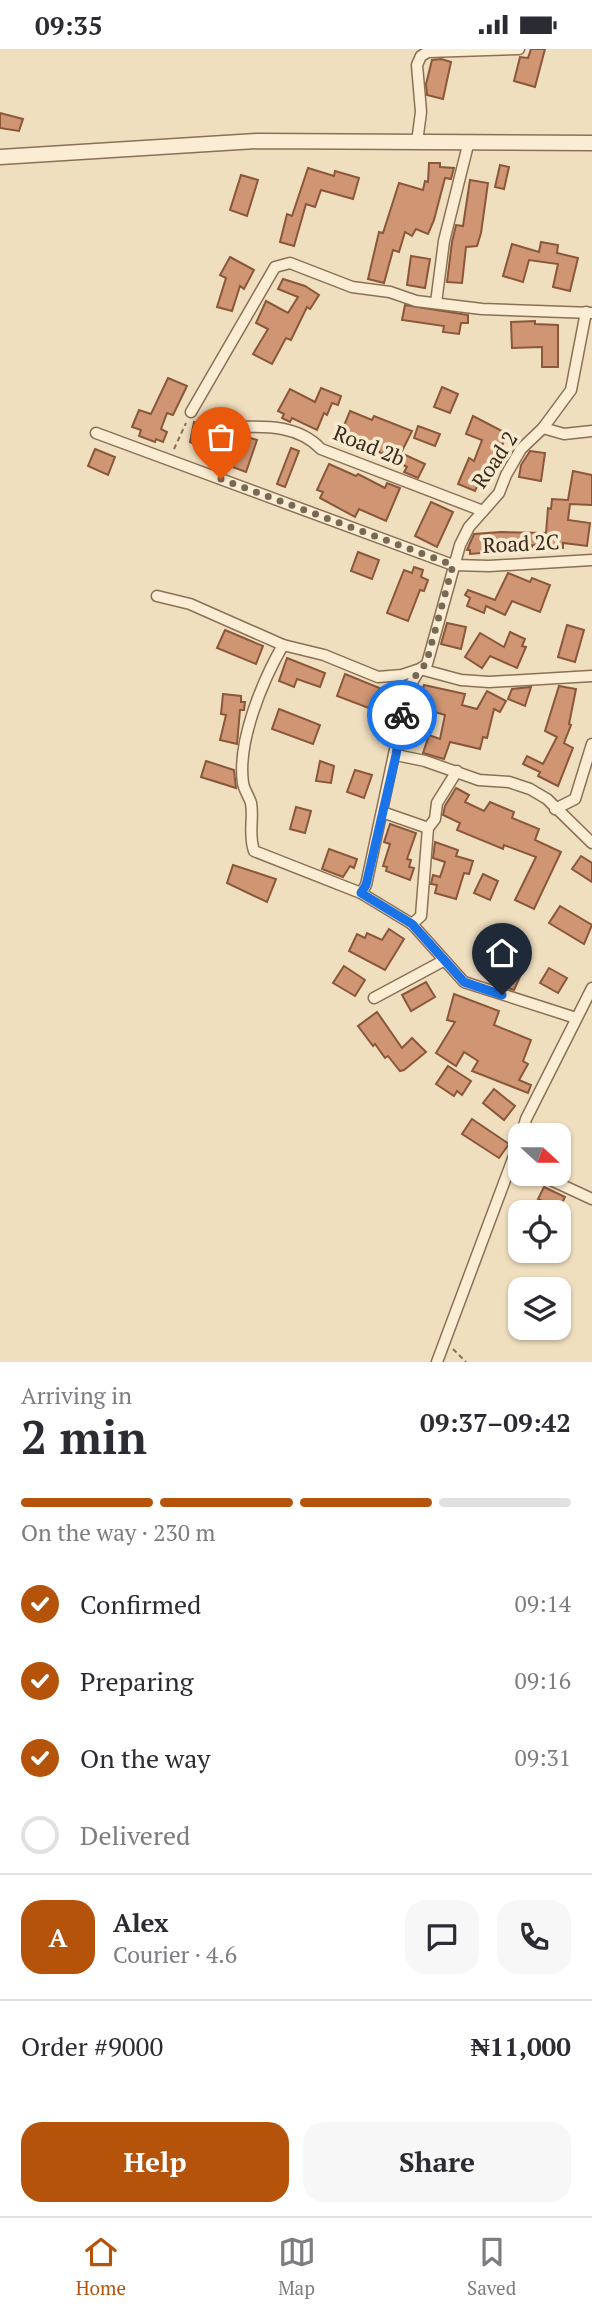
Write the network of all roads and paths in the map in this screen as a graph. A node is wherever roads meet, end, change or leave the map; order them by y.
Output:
1 (519, 49) edge
2 (469, 141) junction
3 (417, 142) junction
4 (592, 143) edge
5 (0, 157) edge
6 (436, 303) junction
7 (589, 312) edge
8 (191, 412) joint
9 (240, 427) dead end
10 (543, 428) junction
11 (592, 431) edge
12 (96, 433) dead end
13 (169, 460) junction
14 (483, 511) junction
15 (592, 560) edge
16 (453, 565) junction
17 (158, 596) dead end
18 (283, 645) junction
19 (420, 669) junction
20 (592, 676) edge
21 (592, 744) edge
22 (396, 755) junction
23 (457, 771) junction
24 (555, 809) junction
25 (382, 812) junction
26 (428, 828) junction
27 (592, 842) edge
28 (361, 893) junction
29 (412, 924) junction
30 (443, 961) junction
31 (592, 988) edge
32 (374, 998) dead end
33 (576, 1018) junction
34 (525, 1123) edge
35 (508, 1185) edge
36 (566, 1187) edge
37 (592, 1199) edge
38 (446, 1340) junction
39 (437, 1362) edge
40 (466, 1362) edge

1 - 3 street
2 - 3 street
2 - 4 street
2 - 6 street
3 - 5 street
6 - 7 street
6 - 8 street
7 - 10 street, Road 2
8 - 13 path
9 - 14 street, Road 2b
10 - 11 street
10 - 14 street, Road 2
12 - 13 street, Road 2C
13 - 16 street, Road 2C
14 - 16 street, Road 2
15 - 16 street, Road 2C
16 - 19 street, Road 2
17 - 18 street
18 - 19 street
18 - 28 street
19 - 20 street
19 - 22 street, Road 2
21 - 24 street
22 - 23 street
22 - 25 street, Road 2
23 - 24 street
23 - 26 street
24 - 27 street
25 - 26 street
25 - 28 street, Road 2
26 - 29 street
28 - 29 street
29 - 30 street
30 - 32 street
30 - 33 street
31 - 33 street
33 - 34 street
35 - 38 street
36 - 37 street
38 - 39 street
38 - 40 path

